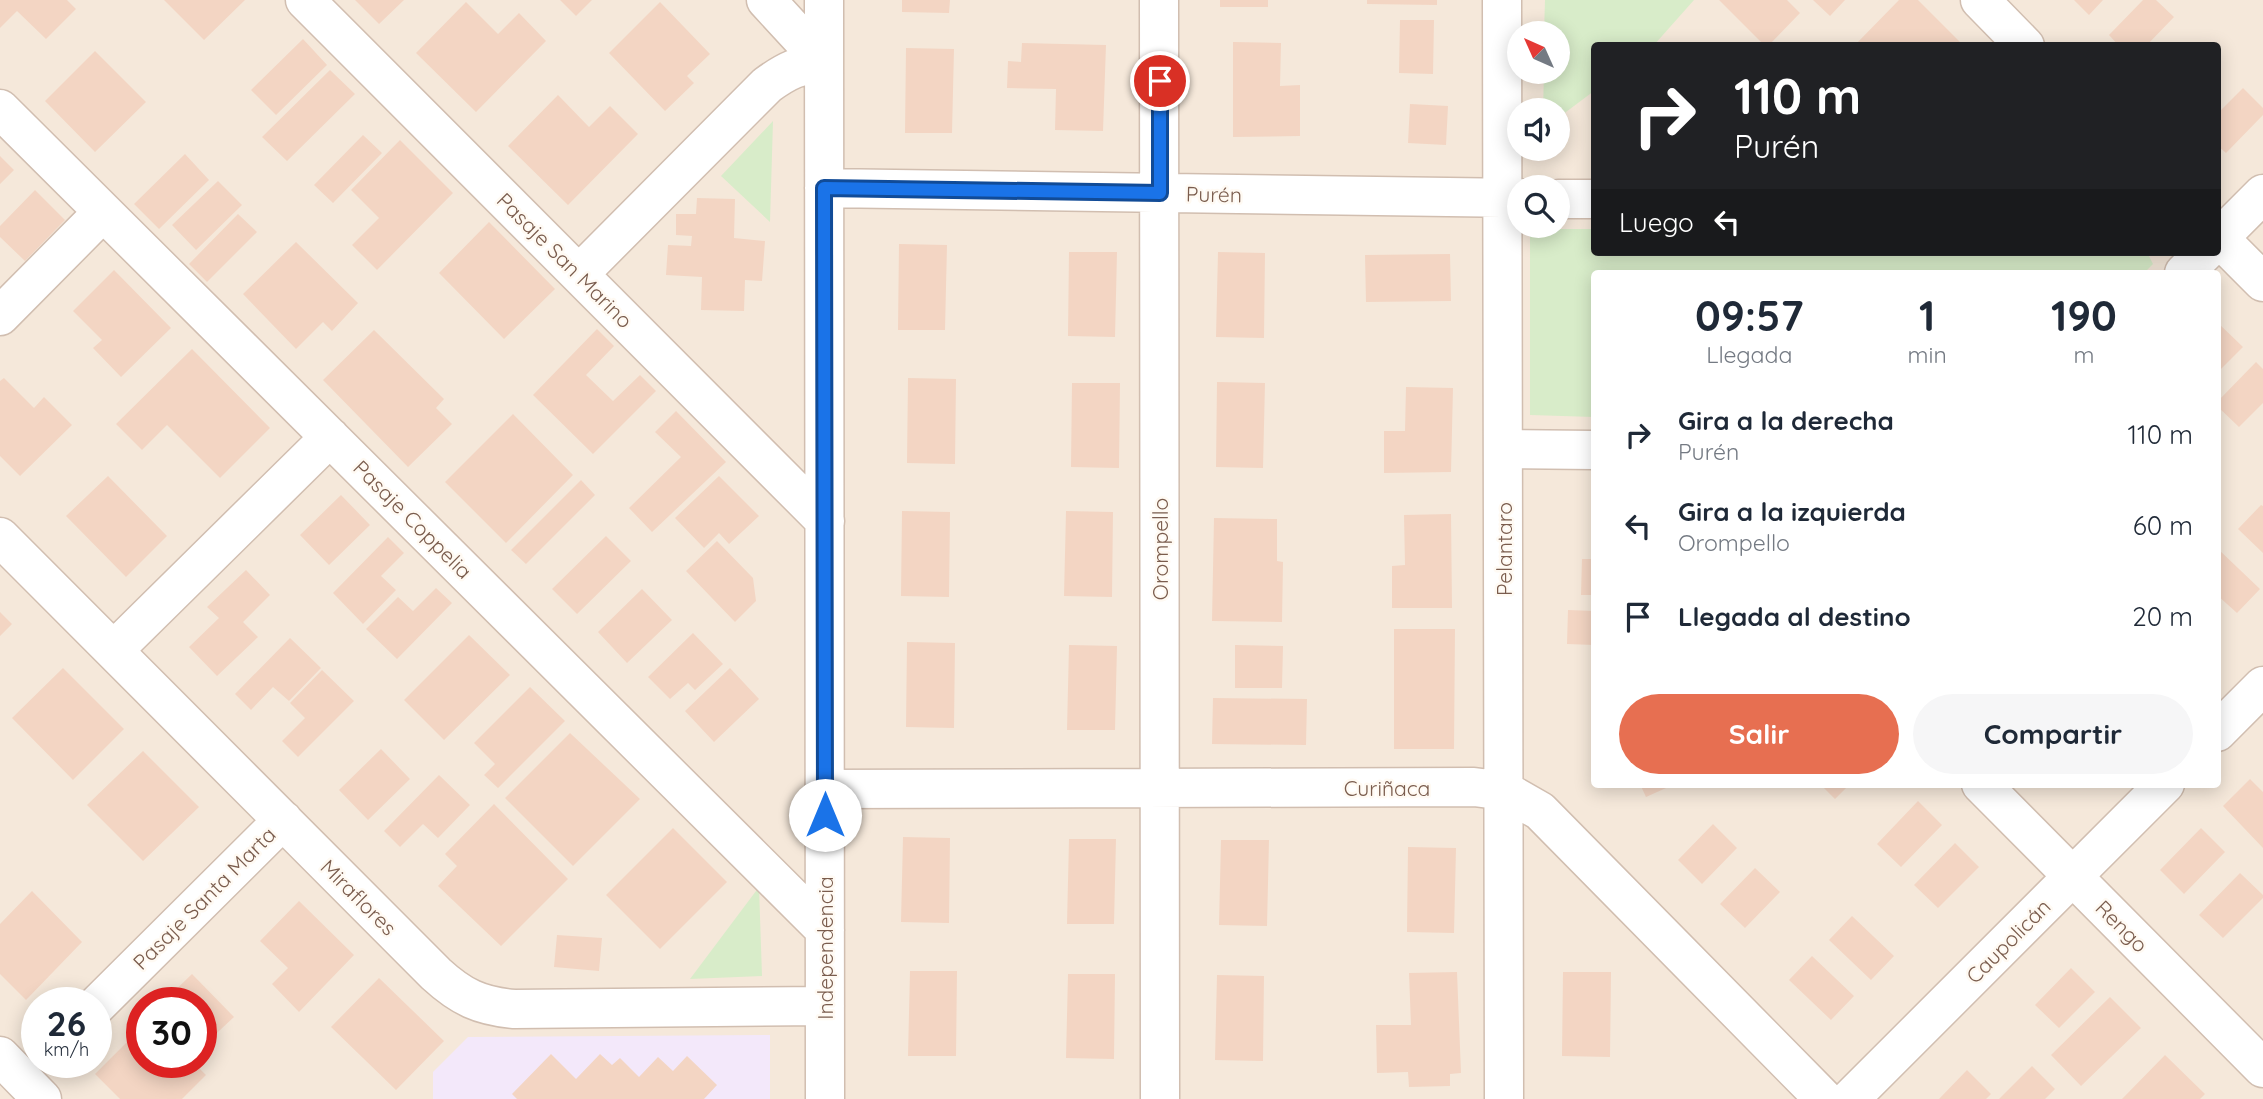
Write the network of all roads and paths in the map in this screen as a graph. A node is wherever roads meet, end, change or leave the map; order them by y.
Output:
1 (305, 0) edge
2 (765, 0) edge
3 (824, 0) edge
4 (1159, 0) edge
5 (1502, 0) edge
6 (1980, 0) edge
7 (2021, 42) edge
8 (824, 63) junction
9 (0, 109) edge
10 (1510, 175) edge
11 (824, 188) junction
12 (1160, 193) junction
13 (2263, 194) edge
14 (1507, 198) edge
15 (1570, 199) edge
16 (1591, 199) edge
17 (103, 212) junction
18 (2221, 236) edge
19 (1510, 238) edge
20 (2221, 247) edge
21 (2201, 256) edge
22 (2187, 270) edge
23 (579, 274) junction
24 (2263, 282) edge
25 (0, 316) edge
26 (330, 437) junction
27 (1504, 449) junction
28 (1591, 450) edge
29 (825, 521) junction
30 (0, 537) edge
31 (114, 650) junction
32 (2263, 686) edge
33 (2221, 728) edge
34 (1160, 788) junction
35 (1984, 788) edge
36 (2161, 788) edge
37 (825, 789) junction
38 (1505, 791) junction
39 (283, 820) junction
40 (2073, 877) junction
41 (825, 930) junction
42 (112, 990) edge
43 (825, 1006) junction
44 (2263, 1068) edge
45 (825, 1099) edge
46 (1160, 1099) edge
47 (1504, 1099) edge
48 (1824, 1099) edge
49 (1850, 1099) edge

1 - 23 street, Pasaje San Marino
2 - 8 street
3 - 8 street, Independencia
4 - 12 street, Orompello
5 - 10 street, Pelantaro
6 - 7 street
8 - 11 street, Independencia
8 - 23 street
9 - 17 street, Pasaje Coppelia
11 - 12 street, Purén
11 - 29 street, Independencia
12 - 14 street, Purén
12 - 34 street, Orompello
13 - 18 street
15 - 16 street
17 - 25 street
17 - 26 street, Pasaje Coppelia
19 - 27 street, Pelantaro
20 - 24 street
21 - 22 street
23 - 29 street, Pasaje San Marino
26 - 31 street
26 - 41 street, Pasaje Coppelia
27 - 28 street
27 - 38 street, Pelantaro
29 - 37 street, Independencia
30 - 31 street, Miraflores
31 - 39 street, Miraflores
32 - 33 street
34 - 37 street, Curiñaca
34 - 38 street, Curiñaca
34 - 46 street, Orompello
35 - 40 street, Rengo
36 - 40 street, Caupolicán
37 - 41 street, Independencia
38 - 47 street, Pelantaro
38 - 48 street, Curiñaca
39 - 42 street, Pasaje Santa Marta
39 - 43 street, Miraflores
40 - 44 street, Rengo
40 - 49 street, Caupolicán
41 - 43 street, Independencia
43 - 45 street, Independencia

